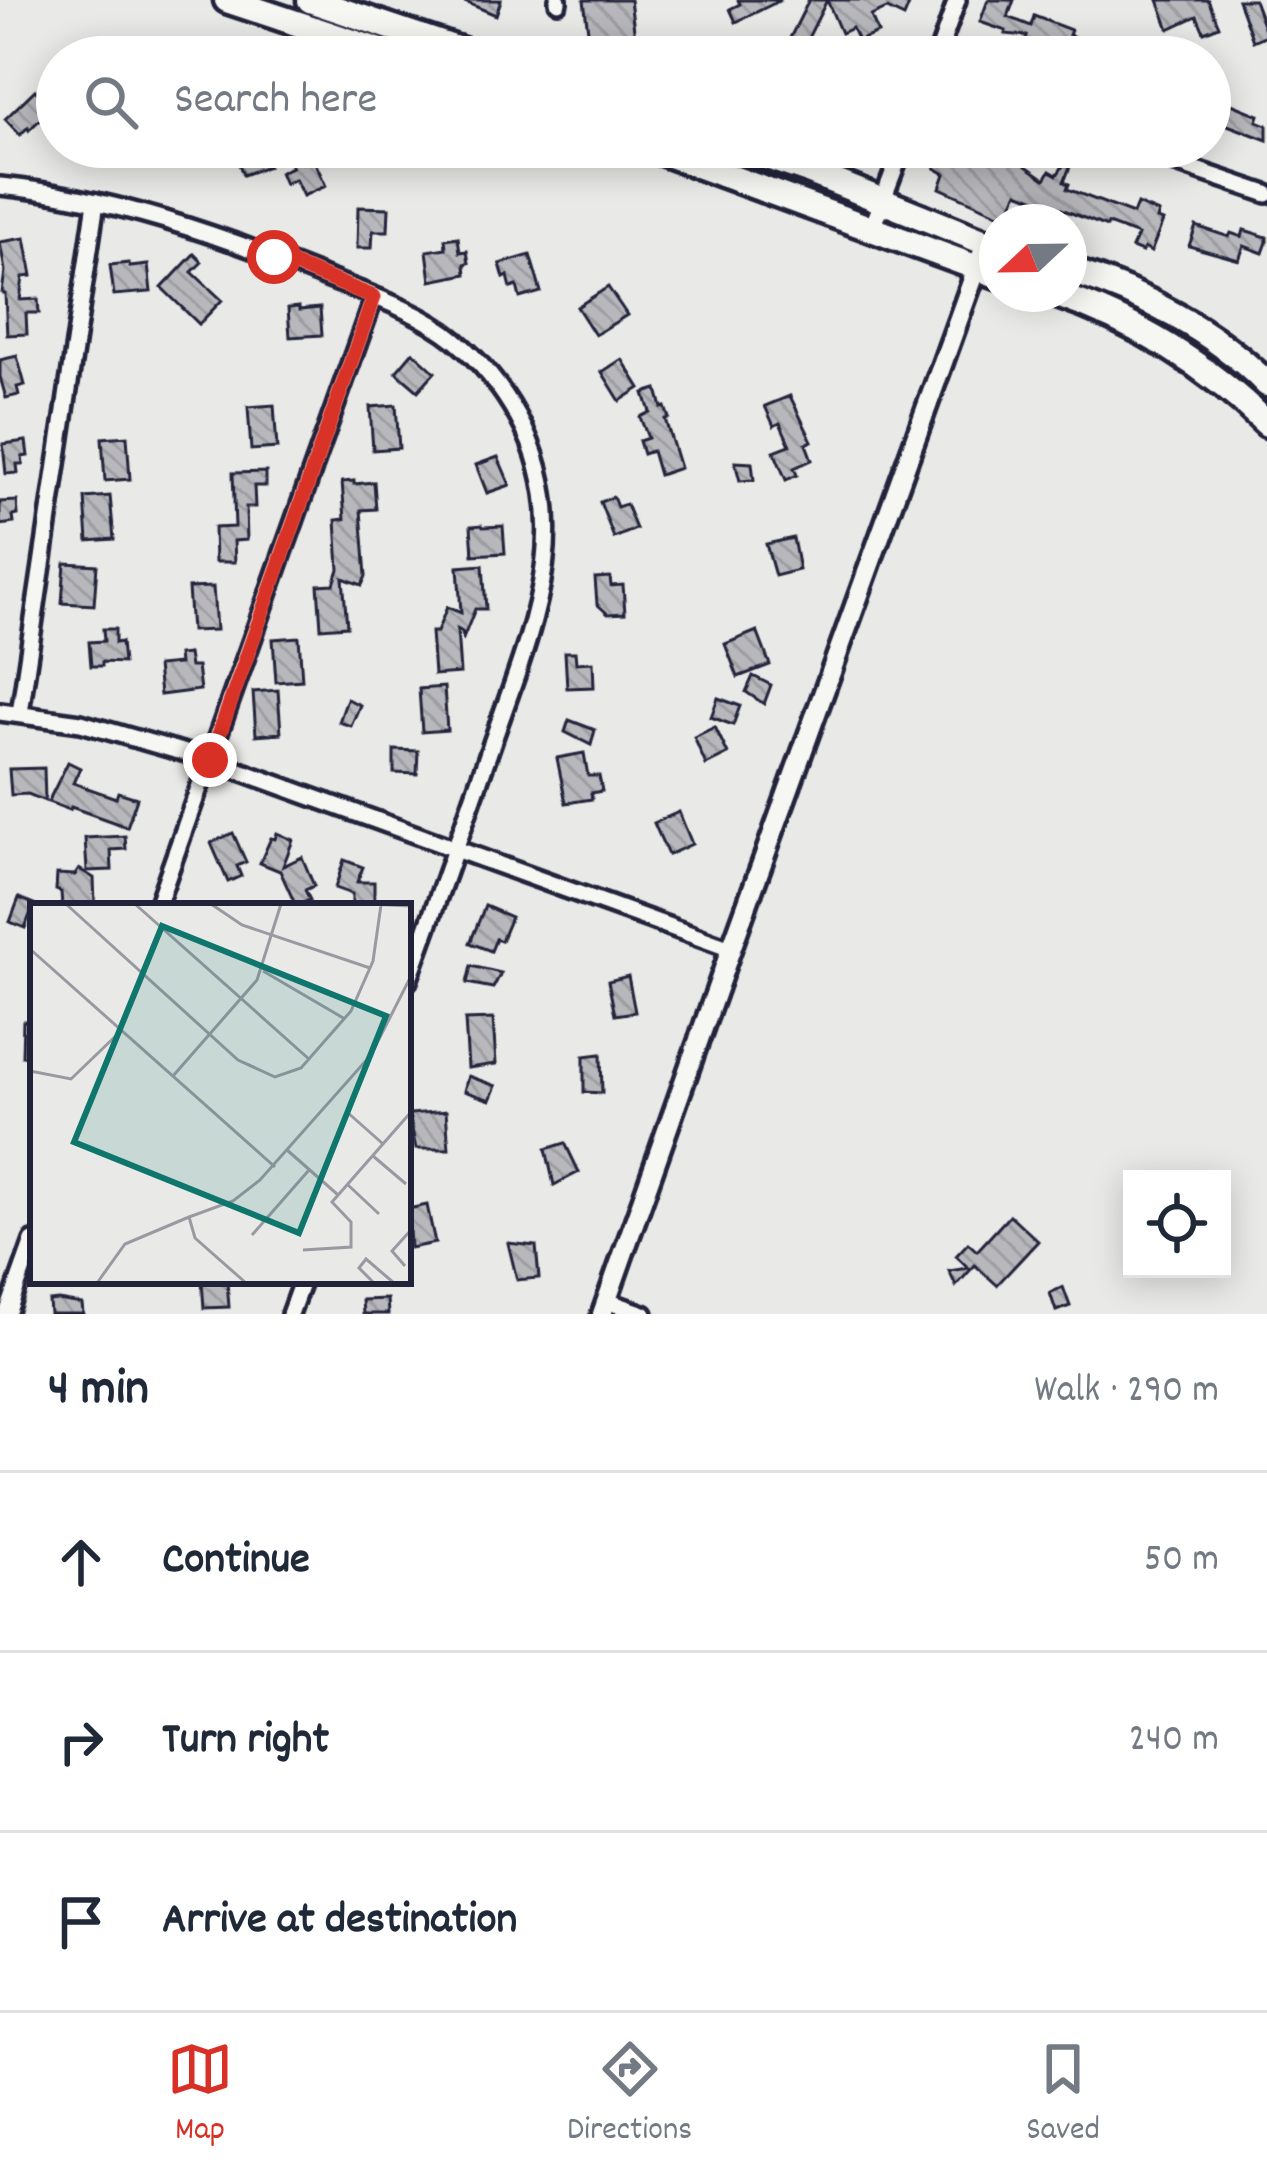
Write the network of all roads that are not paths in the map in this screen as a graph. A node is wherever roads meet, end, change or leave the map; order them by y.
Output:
1 (227, 0) edge
2 (310, 0) edge
3 (957, 0) edge
4 (335, 36) edge
5 (417, 36) edge
6 (944, 36) edge
7 (705, 168) edge
8 (793, 168) edge
9 (895, 168) edge
10 (1191, 168) edge
11 (0, 186) edge
12 (1267, 194) edge
13 (96, 202) junction
14 (882, 202) junction
15 (872, 228) junction
16 (979, 240) edge
17 (979, 268) edge
18 (1087, 276) edge
19 (979, 292) edge
20 (374, 297) junction
21 (1087, 307) edge
22 (1267, 384) edge
23 (1267, 424) edge
24 (0, 712) edge
25 (20, 713) junction
26 (210, 760) junction
27 (456, 848) junction
28 (158, 903) edge
29 (730, 949) junction
30 (411, 974) edge
31 (30, 1249) edge
32 (301, 1284) edge
33 (605, 1308) edge
34 (7, 1314) edge
35 (290, 1314) edge
36 (644, 1314) edge

1 - 4 main road
2 - 5 main road
3 - 6 street
7 - 15 main road
8 - 14 main road
9 - 14 street
10 - 12 street
11 - 13 street
13 - 20 street
13 - 25 street
14 - 15 street
14 - 16 main road
15 - 17 main road
18 - 22 main road
19 - 29 street
20 - 26 street
20 - 27 street
21 - 23 main road
24 - 25 street
25 - 26 street
26 - 27 street
26 - 28 street
27 - 29 street
27 - 30 street
29 - 33 street
31 - 34 street
32 - 35 street
33 - 36 street

